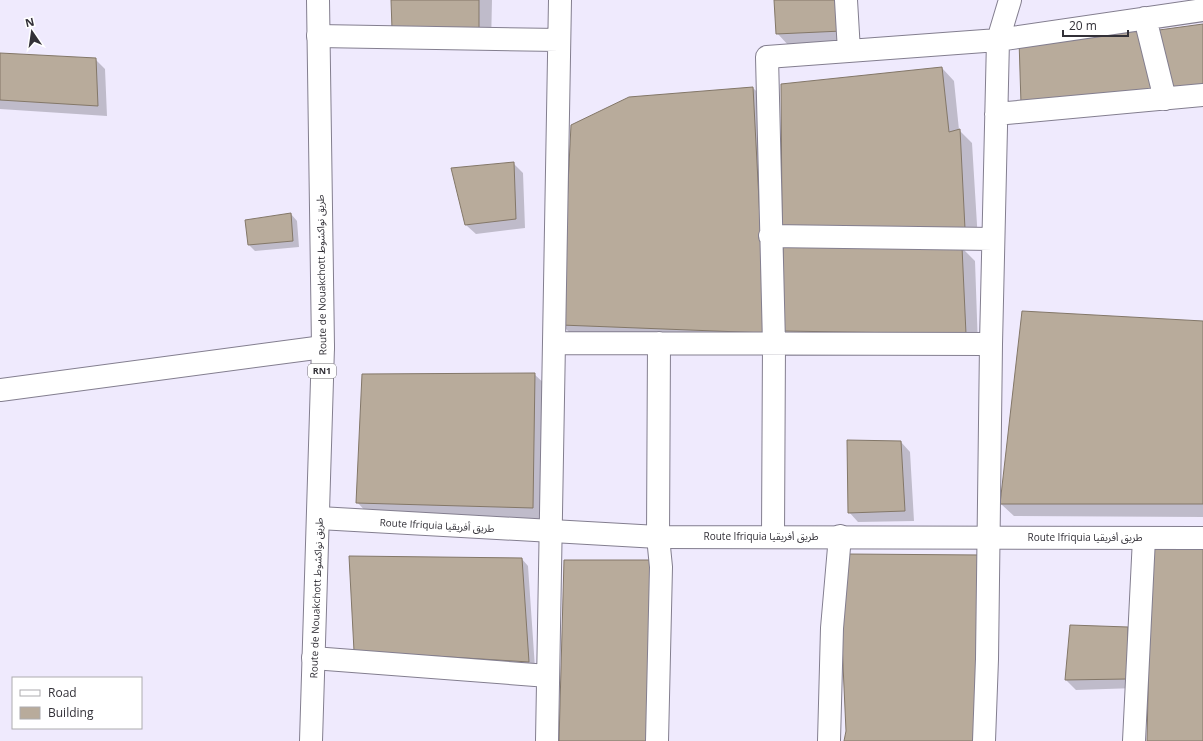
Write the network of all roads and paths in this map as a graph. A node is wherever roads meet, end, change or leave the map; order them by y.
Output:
1 (318, 0) edge
2 (560, 0) edge
3 (846, 0) edge
4 (1010, 0) edge
5 (1203, 10) edge
6 (1145, 18) junction
7 (318, 36) junction
8 (559, 40) junction
9 (998, 40) junction
10 (849, 51) junction
11 (1203, 95) edge
12 (1165, 99) junction
13 (996, 114) junction
14 (770, 236) junction
15 (993, 239) junction
16 (554, 343) junction
17 (659, 343) junction
18 (774, 344) junction
19 (991, 344) junction
20 (323, 347) junction
21 (0, 390) edge
22 (319, 518) junction
23 (550, 531) junction
24 (773, 536) junction
25 (840, 536) junction
26 (989, 536) junction
27 (658, 537) junction
28 (1144, 538) junction
29 (1203, 538) edge
30 (313, 658) junction
31 (548, 676) junction
32 (311, 741) edge
33 (547, 741) edge
34 (658, 741) edge
35 (829, 741) edge
36 (984, 741) edge
37 (1134, 741) edge

1 - 7 main road, Route de Nouakchott طريق نواكشوط / RN1
2 - 8 main road
3 - 10 main road
4 - 9 main road
5 - 6 main road
6 - 9 main road
6 - 12 main road
7 - 8 main road
7 - 20 main road, Route de Nouakchott طريق نواكشوط / RN1
8 - 16 main road
9 - 10 main road
9 - 13 main road
10 - 14 main road
11 - 12 main road
12 - 13 main road
13 - 15 main road
14 - 15 main road
14 - 18 main road
15 - 19 main road
16 - 17 main road
16 - 23 main road
17 - 18 main road
17 - 27 main road
18 - 19 main road
18 - 24 main road
19 - 26 main road
20 - 21 main road
20 - 22 main road, Route de Nouakchott طريق نواكشوط / RN1
22 - 23 main road, Route Ifriquia طريق أفريقيا
22 - 30 main road, Route de Nouakchott طريق نواكشوط / RN1
23 - 27 main road, Route Ifriquia طريق أفريقيا
23 - 31 main road
24 - 25 main road, Route Ifriquia طريق أفريقيا
24 - 27 main road, Route Ifriquia طريق أفريقيا
25 - 26 main road, Route Ifriquia طريق أفريقيا
25 - 35 main road
26 - 28 main road, Route Ifriquia طريق أفريقيا
26 - 36 main road
27 - 34 main road
28 - 29 main road, Route Ifriquia طريق أفريقيا
28 - 37 main road
30 - 31 main road
30 - 32 main road, Route de Nouakchott طريق نواكشوط / RN1
31 - 33 main road

